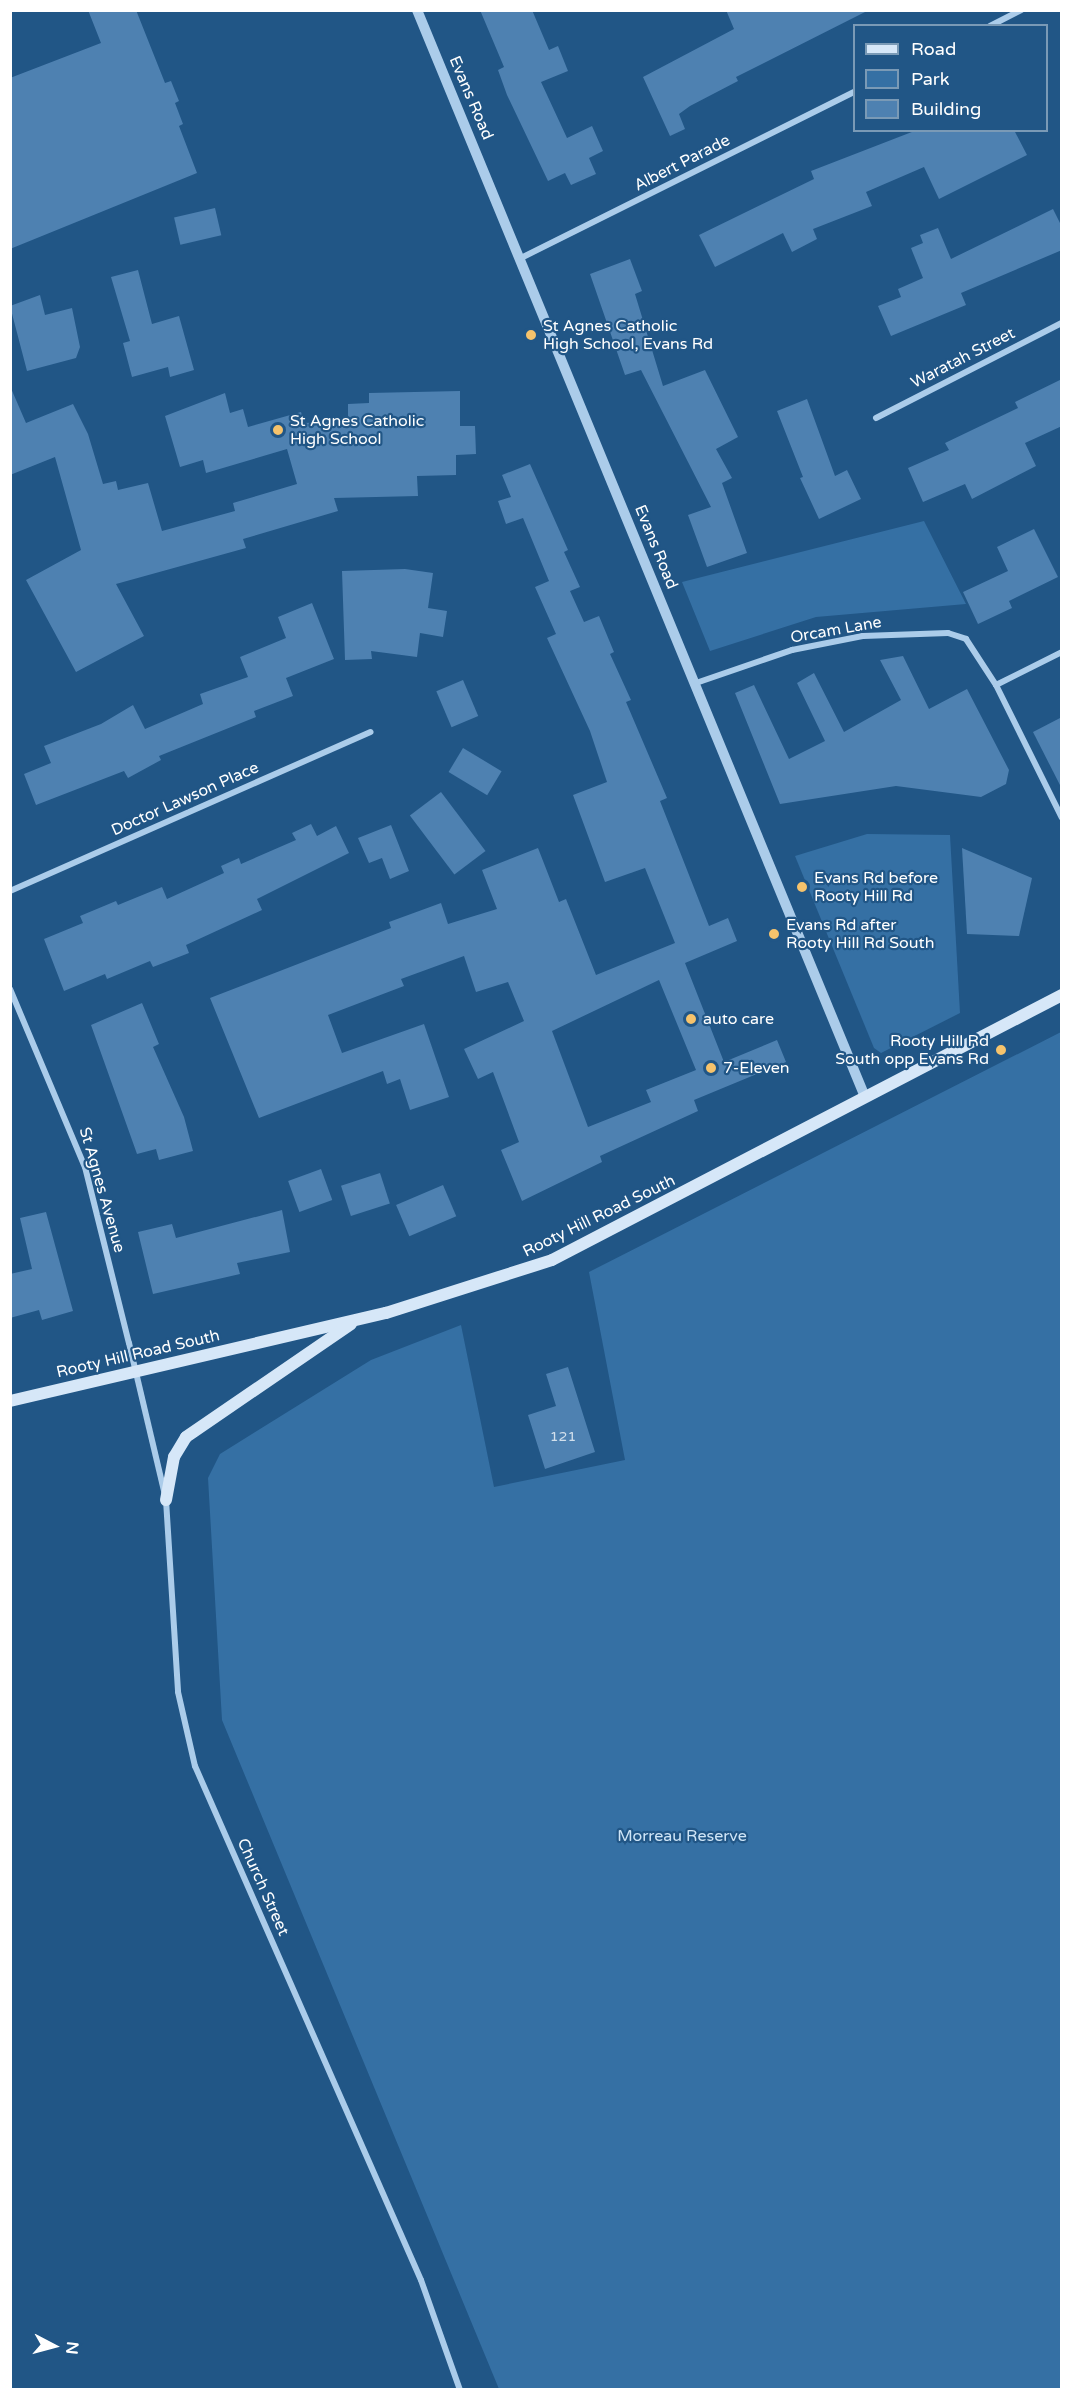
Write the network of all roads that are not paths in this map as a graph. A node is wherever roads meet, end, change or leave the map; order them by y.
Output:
1 (417, 10) edge
2 (1021, 10) edge
3 (994, 24) edge
4 (853, 93) edge
5 (521, 258) junction
6 (1062, 323) edge
7 (876, 418) dead end
8 (1062, 652) edge
9 (696, 683) junction
10 (996, 685) junction
11 (370, 732) dead end
12 (1062, 818) edge
13 (10, 891) edge
14 (10, 989) edge
15 (1062, 995) edge
16 (865, 1097) junction
17 (357, 1320) junction
18 (135, 1371) junction
19 (10, 1401) edge
20 (166, 1500) junction
21 (460, 2390) edge

1 - 5 street, Evans Road
2 - 3 street
4 - 5 street, Albert Parade
5 - 9 street, Evans Road
6 - 7 street, Waratah Street
8 - 10 street
9 - 10 street, Orcam Lane
9 - 16 street, Evans Road
10 - 12 street, Orcam Lane
11 - 13 street, Doctor Lawson Place
14 - 18 street, St Agnes Avenue
15 - 16 main road, Rooty Hill Road South
16 - 17 main road, Rooty Hill Road South
17 - 18 main road, Rooty Hill Road South
17 - 20 main road
18 - 19 main road, Rooty Hill Road South
18 - 20 street, Church Street
20 - 21 street, Church Street

